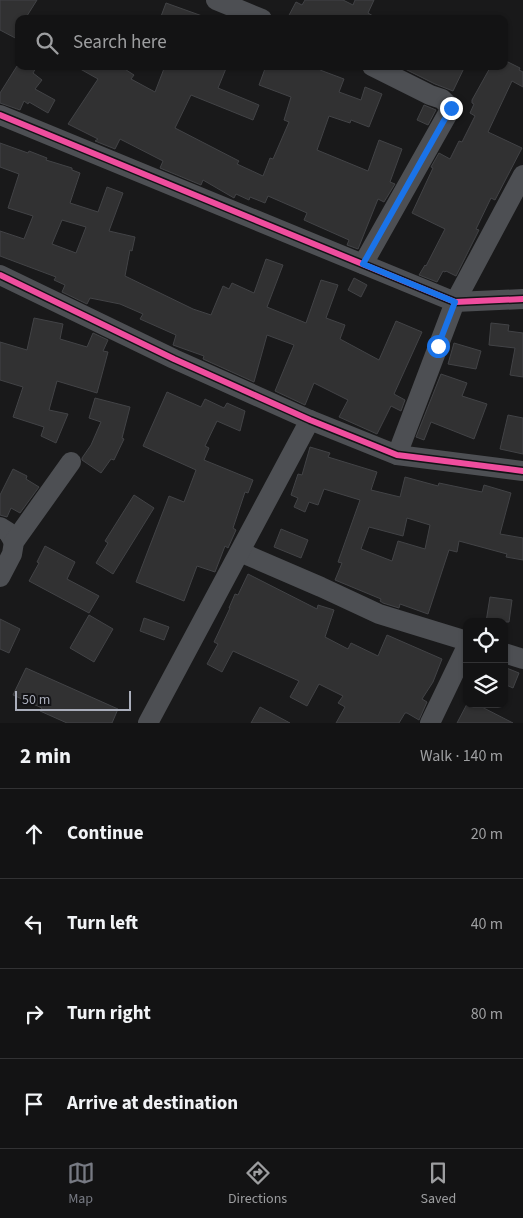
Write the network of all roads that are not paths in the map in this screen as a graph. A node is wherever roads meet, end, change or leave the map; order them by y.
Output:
1 (216, 0) edge
2 (252, 15) edge
3 (380, 70) edge
4 (0, 115) edge
5 (523, 175) edge
6 (363, 264) junction
7 (0, 276) edge
8 (523, 299) edge
9 (455, 302) junction
10 (310, 420) junction
11 (396, 455) junction
12 (71, 462) dead end
13 (523, 471) edge
14 (0, 527) edge
15 (14, 542) junction
16 (240, 552) junction
17 (0, 577) edge
18 (463, 640) edge
19 (463, 654) edge
20 (508, 654) edge
21 (523, 659) edge
22 (148, 723) edge
23 (430, 723) edge

1 - 2 street
3 - 6 street
4 - 6 street
5 - 9 street
6 - 9 street
7 - 10 street
8 - 9 street
9 - 11 street
10 - 11 street
10 - 16 street
11 - 13 street
12 - 15 street
14 - 15 street
15 - 17 street
16 - 18 street
16 - 22 street
19 - 23 street
20 - 21 street

